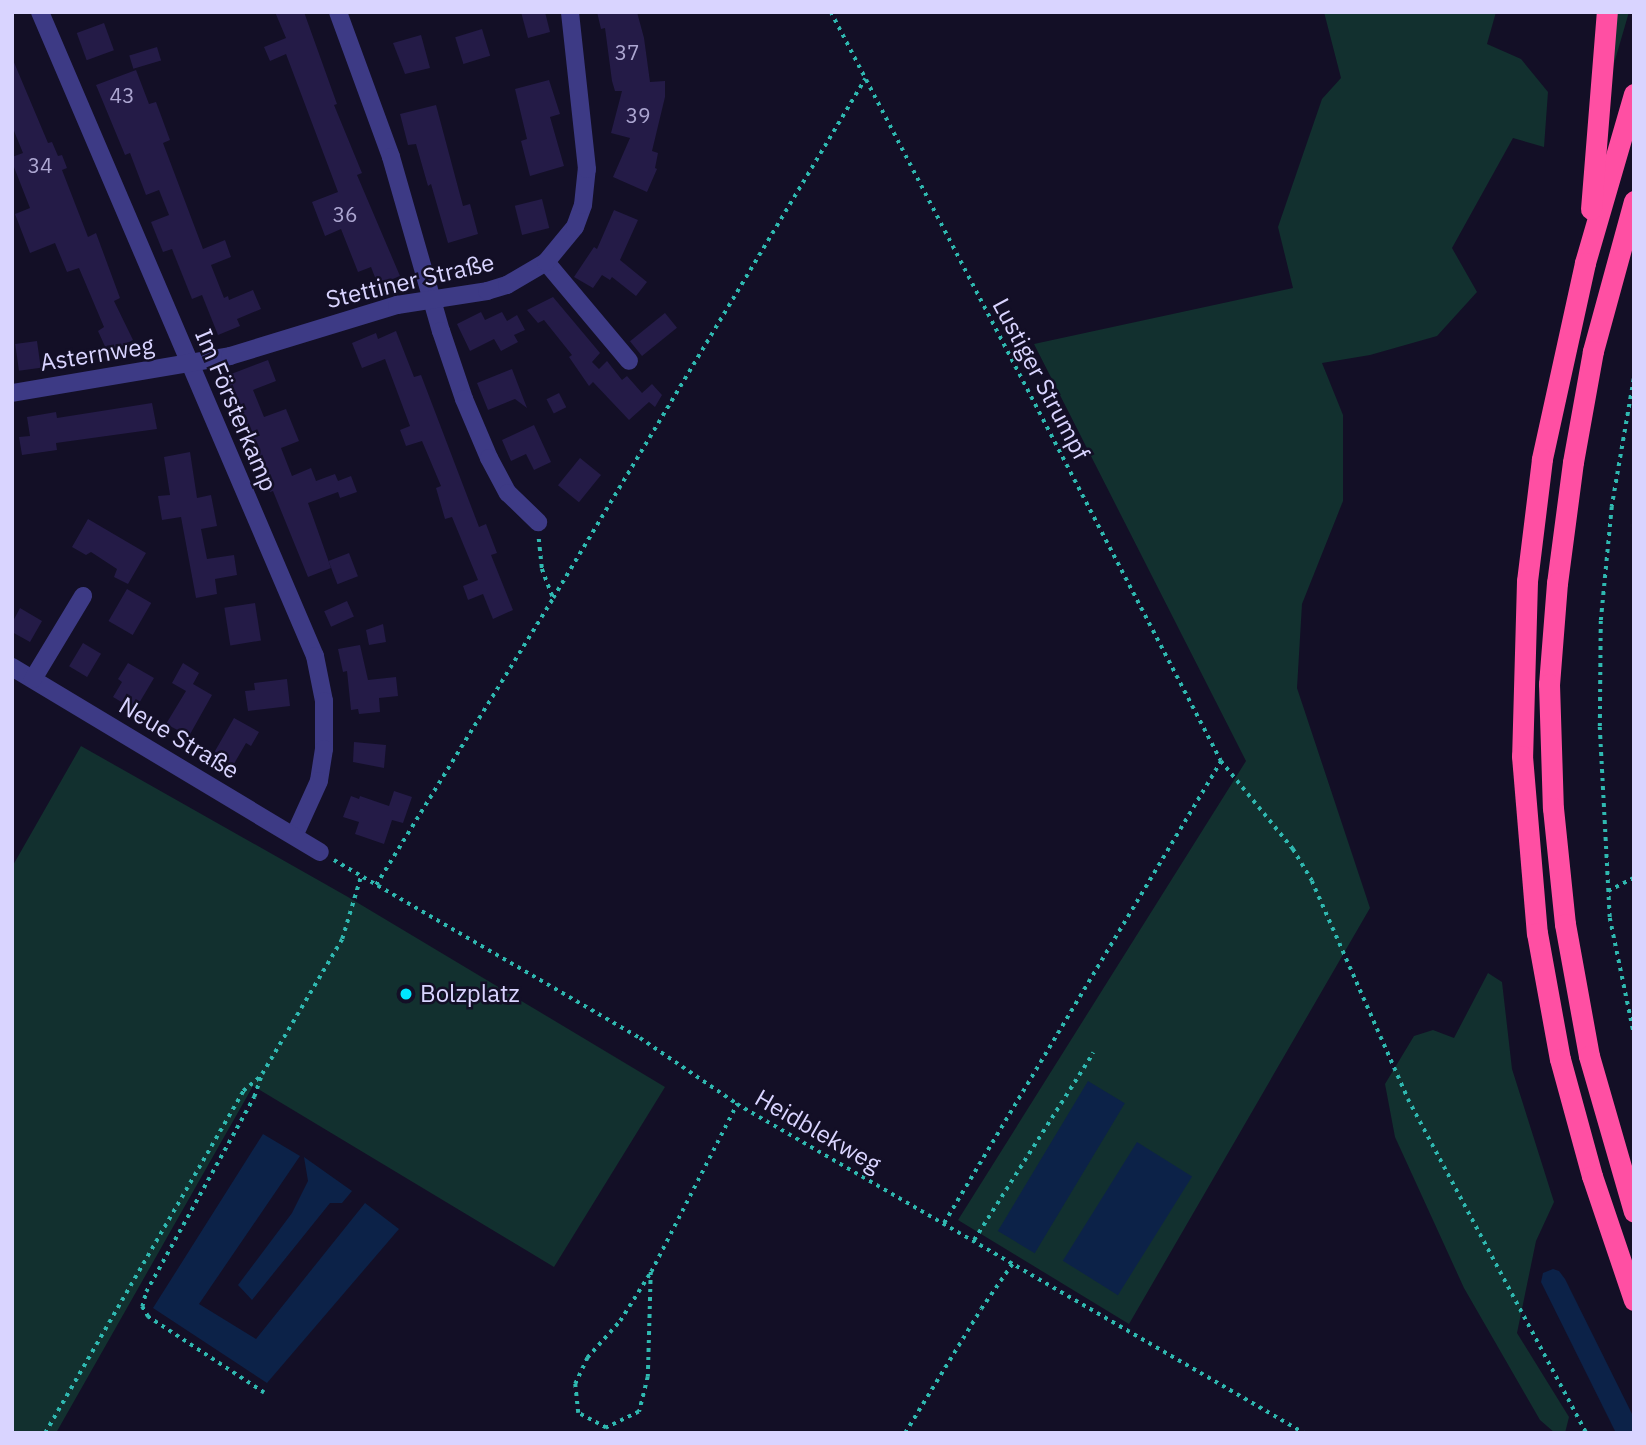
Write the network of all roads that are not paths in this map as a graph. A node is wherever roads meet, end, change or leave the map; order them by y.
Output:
1 (40, 12) edge
2 (338, 12) edge
3 (570, 12) edge
4 (1607, 12) edge
5 (1634, 94) edge
6 (1634, 201) edge
7 (546, 262) junction
8 (1585, 263) junction
9 (432, 300) junction
10 (629, 361) dead end
11 (190, 364) junction
12 (12, 393) edge
13 (538, 522) road end
14 (83, 596) dead end
15 (12, 667) edge
16 (33, 679) junction
17 (294, 836) junction
18 (320, 852) road end
19 (1634, 1212) edge
20 (1634, 1300) edge

1 - 11 street, Im Försterkamp
2 - 9 street
3 - 7 street, Stettiner Straße
4 - 8 highway
5 - 8 highway
6 - 19 highway
7 - 9 street, Stettiner Straße
7 - 10 street
8 - 20 highway
9 - 11 street, Stettiner Straße
9 - 13 street
11 - 12 street, Asternweg
11 - 17 street, Im Försterkamp
14 - 16 street
15 - 16 street, Neue Straße
16 - 17 street, Neue Straße
17 - 18 street, Neue Straße

